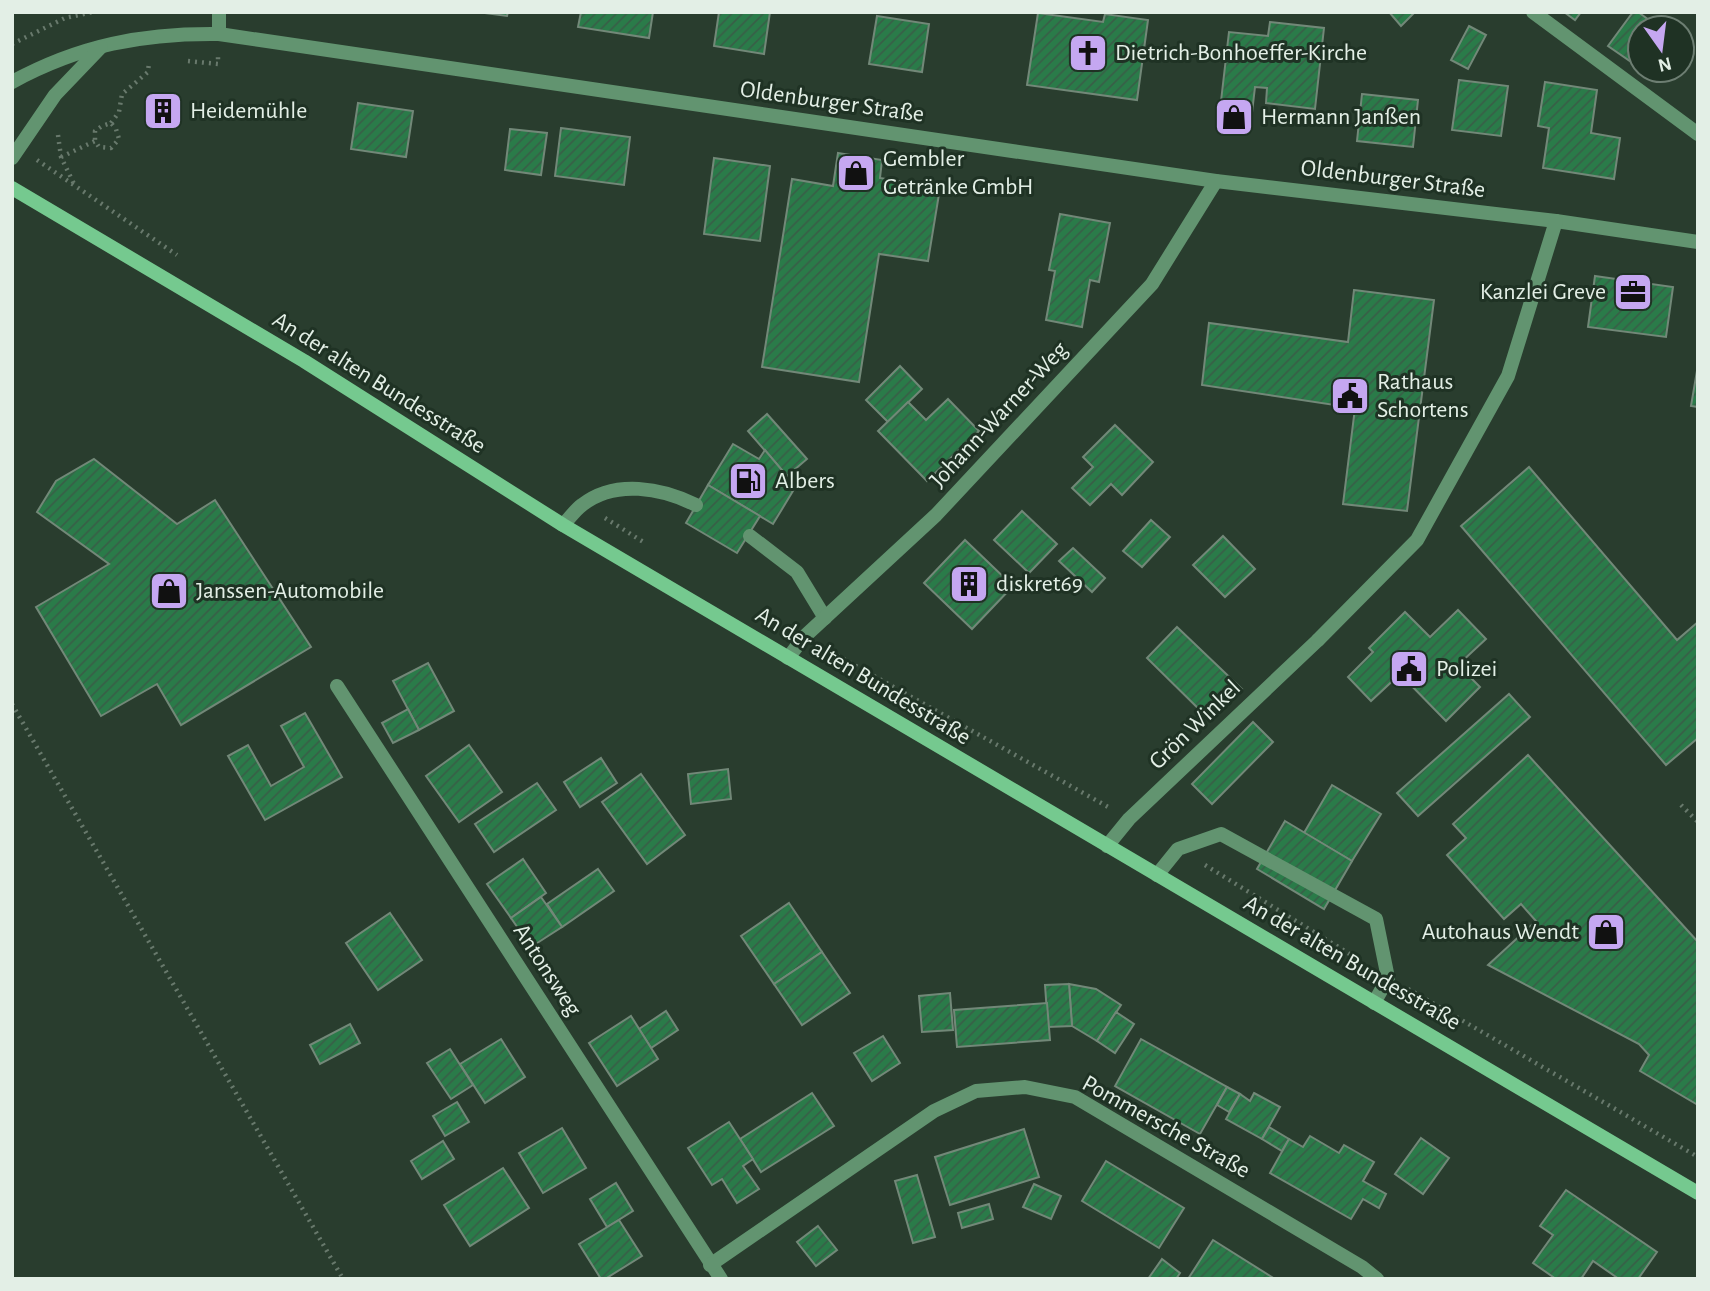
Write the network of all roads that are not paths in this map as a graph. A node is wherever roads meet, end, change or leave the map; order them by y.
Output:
1 (219, 12) edge
2 (1533, 12) edge
3 (219, 34) junction
4 (102, 46) junction
5 (12, 82) edge
6 (1696, 130) edge
7 (15, 153) edge
8 (1216, 181) junction
9 (12, 188) edge
10 (1556, 221) junction
11 (1698, 242) edge
12 (696, 505) dead end
13 (563, 525) junction
14 (750, 536) dead end
15 (825, 618) junction
16 (788, 658) junction
17 (337, 686) dead end
18 (1107, 846) junction
19 (1157, 875) junction
20 (1374, 1003) junction
21 (1698, 1193) edge
22 (710, 1265) junction
23 (721, 1279) edge
24 (1377, 1279) edge

1 - 3 street
2 - 6 street
3 - 4 street, Oldenburger Straße
3 - 8 street, Oldenburger Straße
4 - 5 street, Oldenburger Straße
4 - 7 street
8 - 10 street, Oldenburger Straße
8 - 15 street, Johann-Warner-Weg
9 - 13 street, An der alten Bundesstraße
10 - 11 street, Oldenburger Straße
10 - 18 street, Grön Winkel
12 - 13 street
13 - 16 street, An der alten Bundesstraße
14 - 15 street
15 - 16 street, Johann-Warner-Weg
16 - 18 street, An der alten Bundesstraße
17 - 22 street, Antonsweg
18 - 19 street, An der alten Bundesstraße
19 - 20 street, An der alten Bundesstraße
19 - 20 street
20 - 21 street, An der alten Bundesstraße
22 - 23 street, Antonsweg
22 - 24 street, Pommersche Straße

